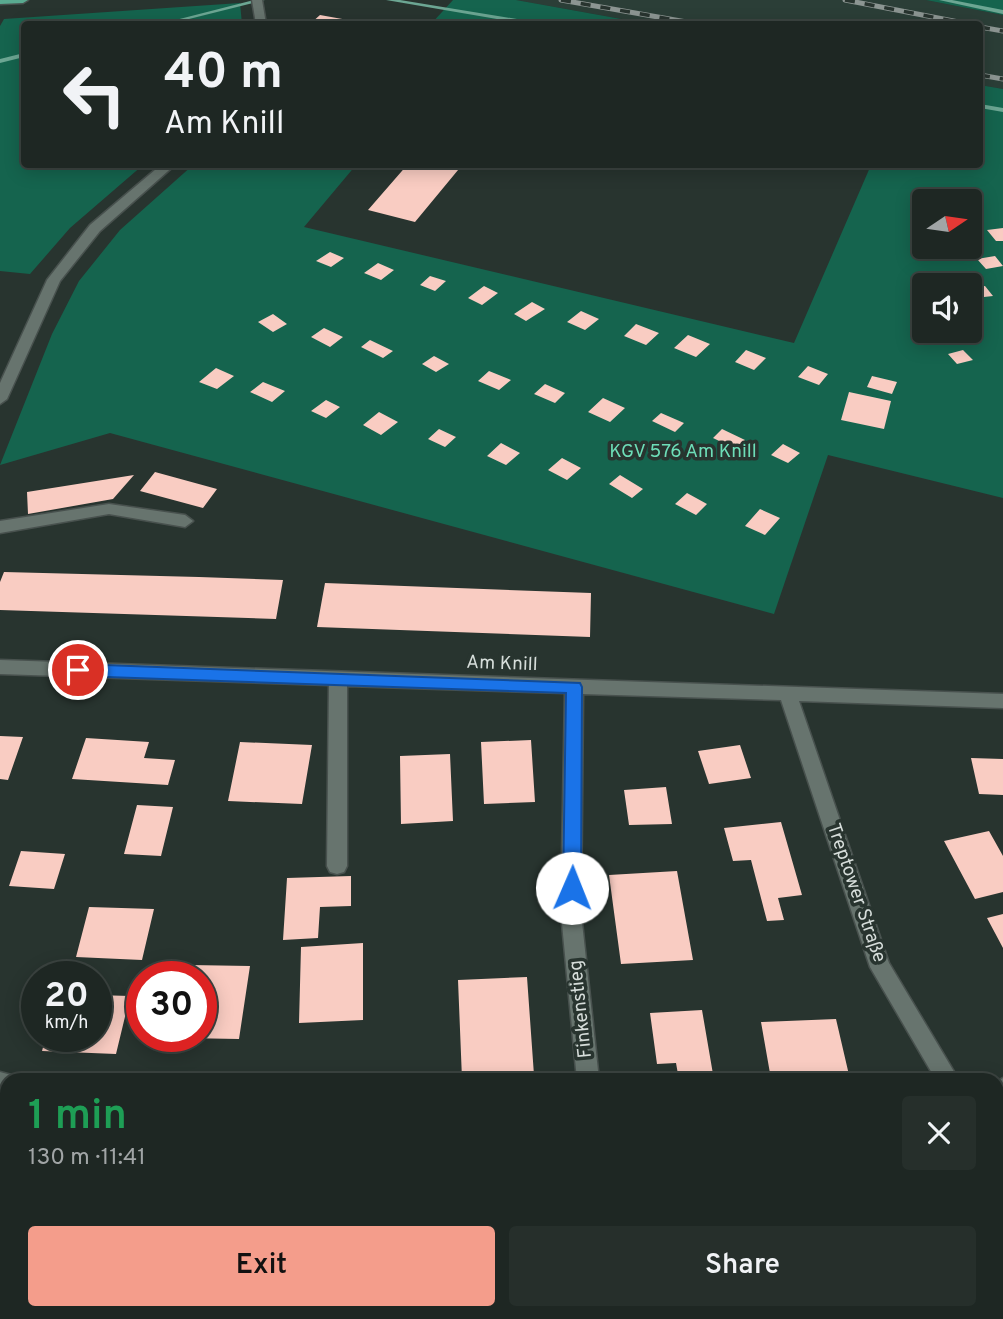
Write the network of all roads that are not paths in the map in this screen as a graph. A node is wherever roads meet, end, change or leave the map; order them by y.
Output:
1 (23, 0) edge
2 (0, 1) edge
3 (258, 2) edge
4 (261, 21) edge
5 (165, 168) edge
6 (0, 399) edge
7 (185, 521) dead end
8 (0, 527) edge
9 (0, 667) edge
10 (338, 679) junction
11 (574, 687) junction
12 (788, 695) junction
13 (1003, 701) edge
14 (337, 866) dead end
15 (587, 1073) edge
16 (944, 1073) edge

1 - 2 main road
3 - 4 street
5 - 6 street
7 - 8 street
9 - 10 street, Am Knill
10 - 11 street, Am Knill
10 - 14 street
11 - 12 street, Am Knill
11 - 15 street, Finkenstieg
12 - 13 street, Am Knill
12 - 16 street, Treptower Straße

